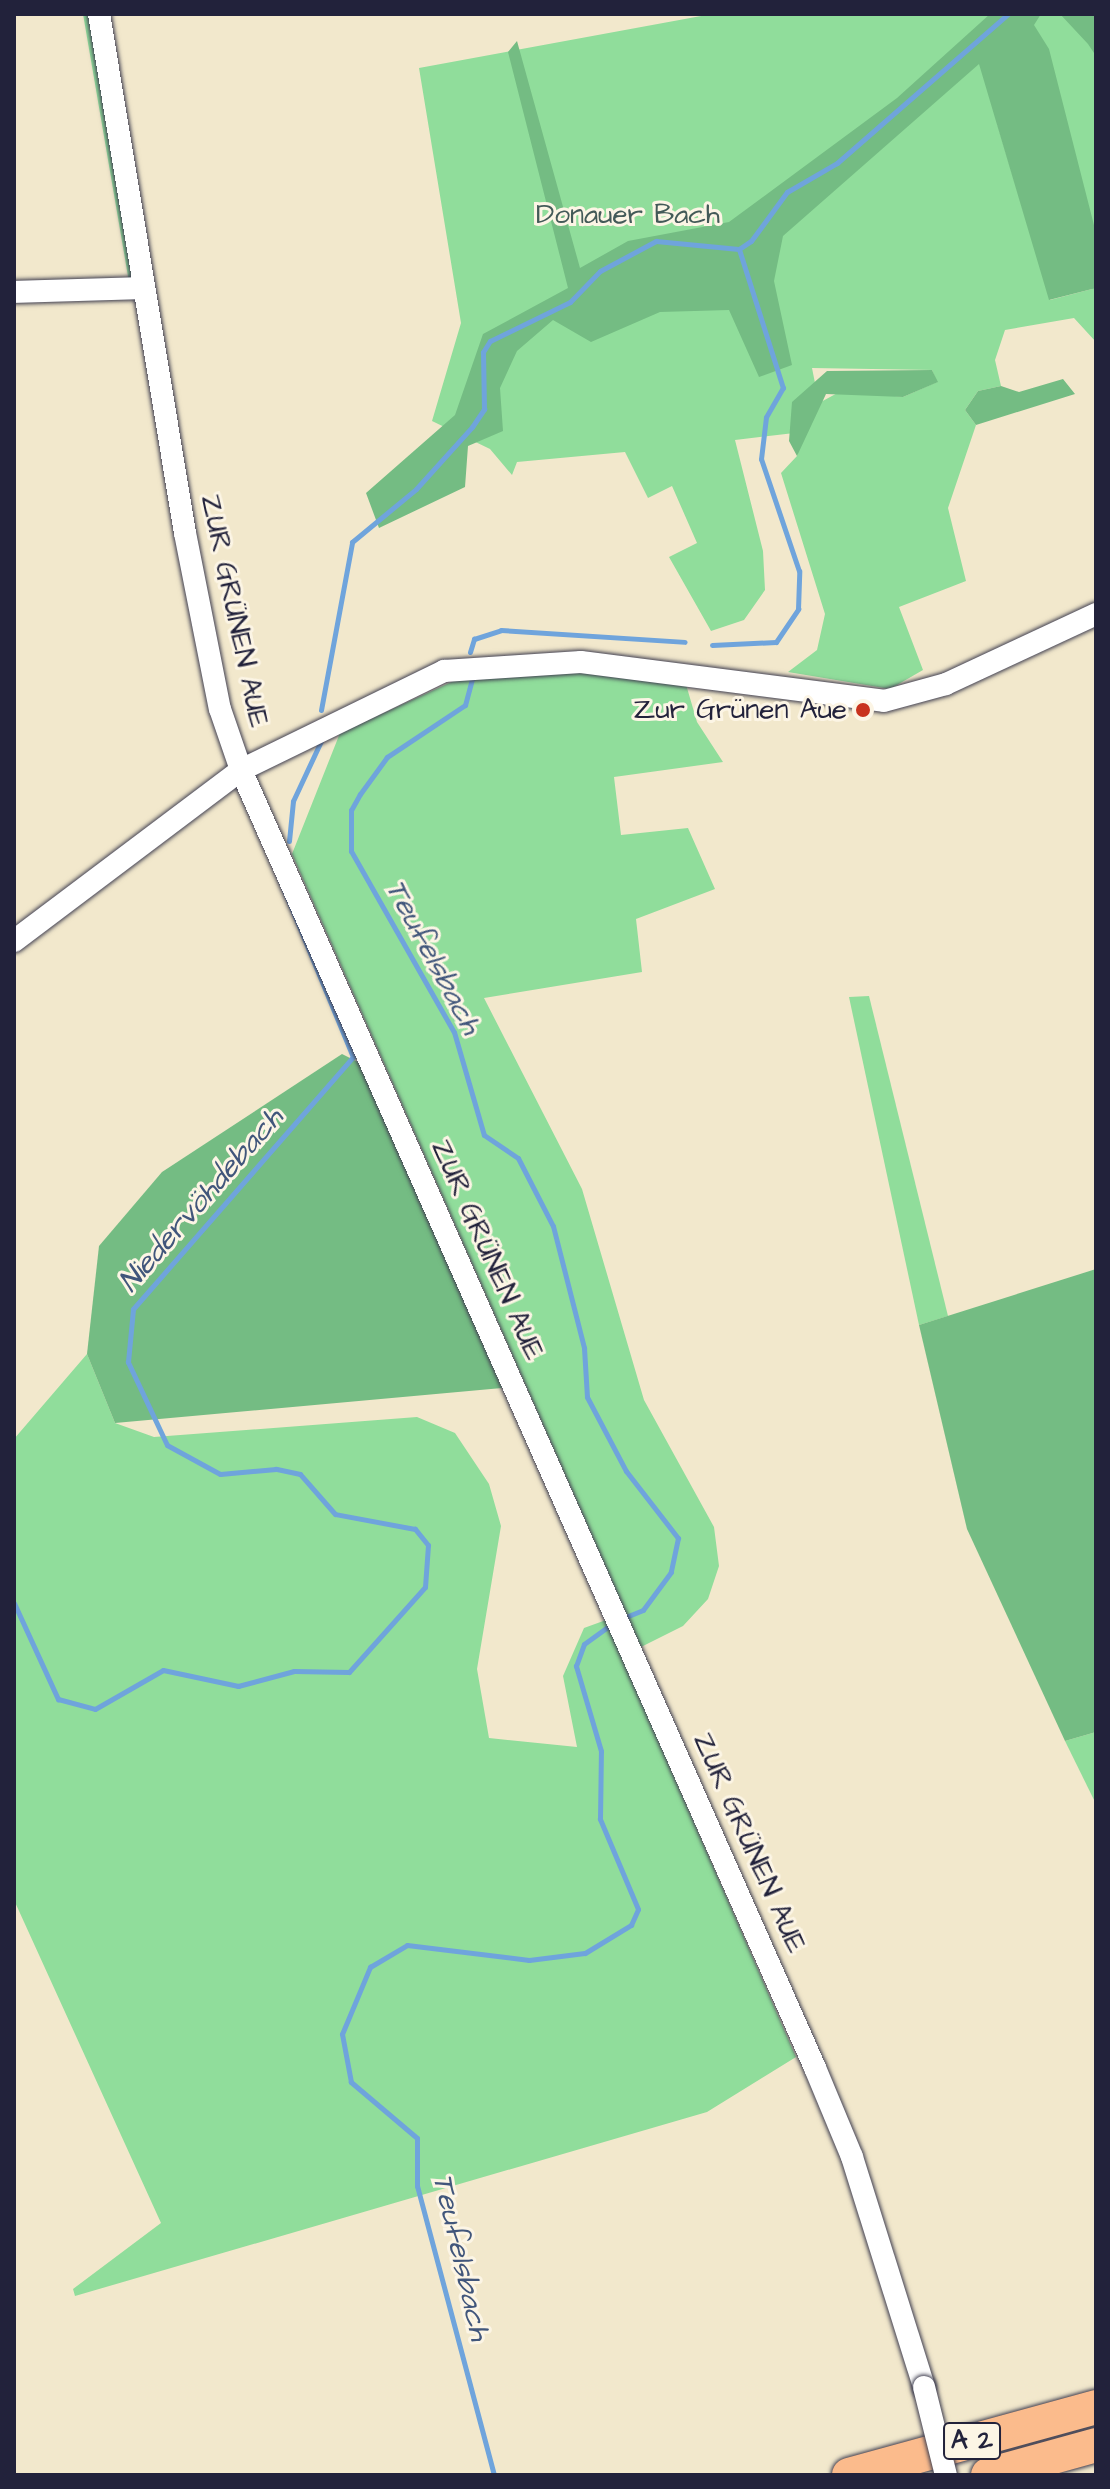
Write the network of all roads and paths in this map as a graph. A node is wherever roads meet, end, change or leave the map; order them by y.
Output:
1 (99, 14) edge
2 (142, 288) junction
3 (14, 292) edge
4 (1096, 614) edge
5 (241, 770) junction
6 (14, 941) edge
7 (1096, 2407) edge
8 (1096, 2445) edge
9 (849, 2475) edge
10 (946, 2475) edge
11 (988, 2475) edge

1 - 2 street, ZUR GRÜNEN AUE
2 - 3 street
2 - 5 street, ZUR GRÜNEN AUE
4 - 5 street
5 - 6 street
5 - 10 street, ZUR GRÜNEN AUE, bridge
7 - 9 highway, A 2
8 - 11 highway, A 2

